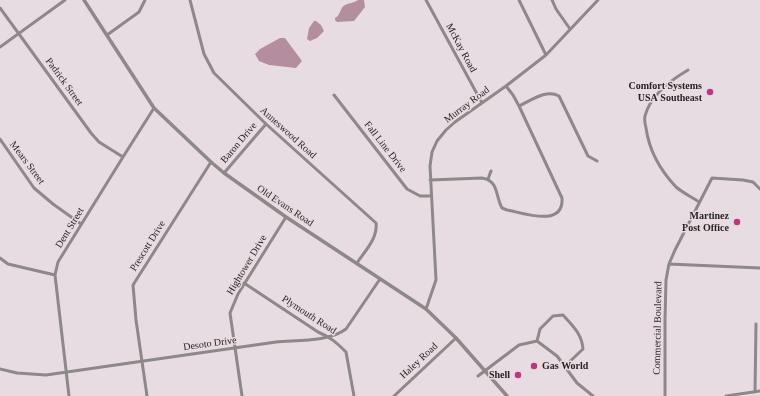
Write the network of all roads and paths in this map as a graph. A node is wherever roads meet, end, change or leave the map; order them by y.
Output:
1 (65, 0) edge
2 (84, 0) edge
3 (145, 0) edge
4 (190, 0) edge
5 (426, 0) edge
6 (519, 0) edge
7 (552, 0) edge
8 (598, 0) edge
9 (0, 8) edge
10 (570, 29) junction
11 (19, 34) junction
12 (107, 35) junction
13 (0, 47) edge
14 (546, 55) junction
15 (688, 70) dead end
16 (506, 86) junction
17 (334, 95) dead end
18 (482, 103) junction
19 (520, 106) junction
20 (154, 108) junction
21 (266, 124) junction
22 (0, 139) edge
23 (123, 157) junction
24 (597, 161) dead end
25 (211, 162) junction
26 (491, 171) dead end
27 (224, 173) junction
28 (488, 179) junction
29 (430, 180) junction
30 (760, 189) edge
31 (431, 196) junction
32 (699, 202) junction
33 (286, 217) junction
34 (81, 224) junction
35 (0, 258) edge
36 (357, 263) junction
37 (669, 264) junction
38 (760, 268) edge
39 (55, 275) junction
40 (380, 279) junction
41 (244, 283) junction
42 (426, 310) junction
43 (756, 324) dead end
44 (330, 337) junction
45 (456, 338) junction
46 (537, 341) junction
47 (235, 348) junction
48 (142, 361) junction
49 (565, 366) junction
50 (0, 369) edge
51 (485, 371) junction
52 (67, 372) junction
53 (478, 376) dead end
54 (760, 391) edge
55 (756, 392) junction
56 (69, 396) edge
57 (147, 396) edge
58 (242, 396) edge
59 (354, 396) edge
60 (394, 396) edge
61 (507, 396) edge
62 (593, 396) edge
63 (665, 396) edge
64 (726, 396) edge

1 - 11 street
2 - 12 street, Old Evans Road
3 - 12 street
4 - 21 street, Anneswood Road
5 - 18 street, McKay Road
6 - 14 street
7 - 10 street
8 - 10 street, Murray Road
9 - 11 street, Padrick Street
10 - 14 street, Murray Road
11 - 13 street
11 - 23 street, Padrick Street
12 - 20 street, Old Evans Road
14 - 16 street, Murray Road
15 - 32 street
16 - 18 street, Murray Road
16 - 19 street
17 - 31 street, Fall Line Drive
18 - 29 street, Murray Road
19 - 24 street
19 - 28 street
20 - 23 street, Dent Street
20 - 25 street, Old Evans Road
21 - 27 street, Baron Drive
21 - 36 street, Anneswood Road
22 - 34 street, Mears Street
23 - 34 street, Dent Street
25 - 27 street, Old Evans Road
25 - 48 street, Prescott Drive
26 - 28 street
27 - 33 street, Old Evans Road
28 - 29 street
29 - 31 street, Murray Road
30 - 32 street, Commercial Boulevard
31 - 42 street, Murray Road
32 - 37 street, Commercial Boulevard
33 - 36 street, Old Evans Road
33 - 41 street, Hightower Drive
34 - 39 street, Dent Street
35 - 39 street
36 - 40 street, Old Evans Road
37 - 38 street
37 - 63 street, Commercial Boulevard
39 - 52 street, Dent Street
40 - 42 street, Old Evans Road
40 - 44 street, Desoto Drive
41 - 44 street, Plymouth Road
41 - 47 street, Hightower Drive
42 - 45 street, Old Evans Road
43 - 55 street
44 - 47 street, Desoto Drive
44 - 59 street, Plymouth Road
45 - 51 street, Old Evans Road
45 - 60 street, Haley Road
46 - 49 street
46 - 49 street
46 - 51 street
47 - 48 street, Desoto Drive
47 - 58 street, Hightower Drive
48 - 52 street, Desoto Drive
48 - 57 street, Prescott Drive
49 - 62 street
50 - 52 street, Desoto Drive
51 - 53 street
51 - 61 street, Old Evans Road
52 - 56 street, Dent Street
54 - 55 street
55 - 64 street

